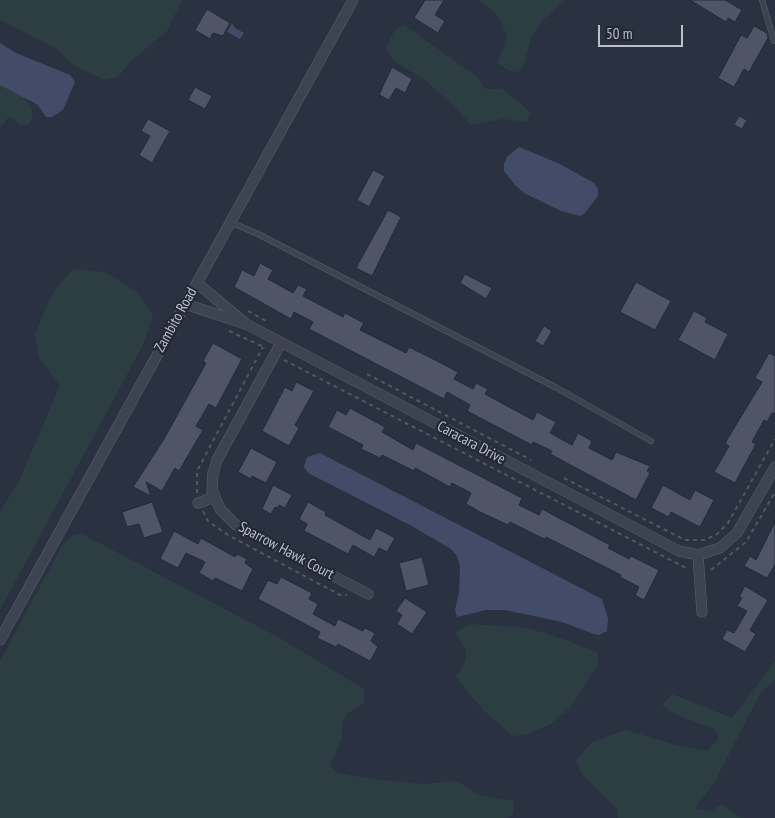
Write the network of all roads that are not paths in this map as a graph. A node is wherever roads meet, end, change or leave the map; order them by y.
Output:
1 (353, 0) edge
2 (762, 0) edge
3 (774, 41) edge
4 (230, 222) junction
5 (197, 283) junction
6 (185, 304) junction
7 (246, 324) junction
8 (281, 343) junction
9 (651, 441) dead end
10 (775, 467) edge
11 (215, 497) junction
12 (198, 502) road end
13 (698, 555) junction
14 (368, 594) dead end
15 (702, 612) dead end
16 (0, 640) edge

1 - 4 street, Zambito Road
2 - 3 lane
4 - 5 street, Zambito Road
4 - 9 lane
5 - 6 street, Zambito Road
5 - 7 street, Caracara Drive
6 - 7 street, Caracara Drive
6 - 16 street, Zambito Road
7 - 8 street, Caracara Drive
8 - 11 street, Sparrow Hawk Court
8 - 13 street, Caracara Drive
10 - 13 street
11 - 12 street
11 - 14 street, Sparrow Hawk Court
13 - 15 street

